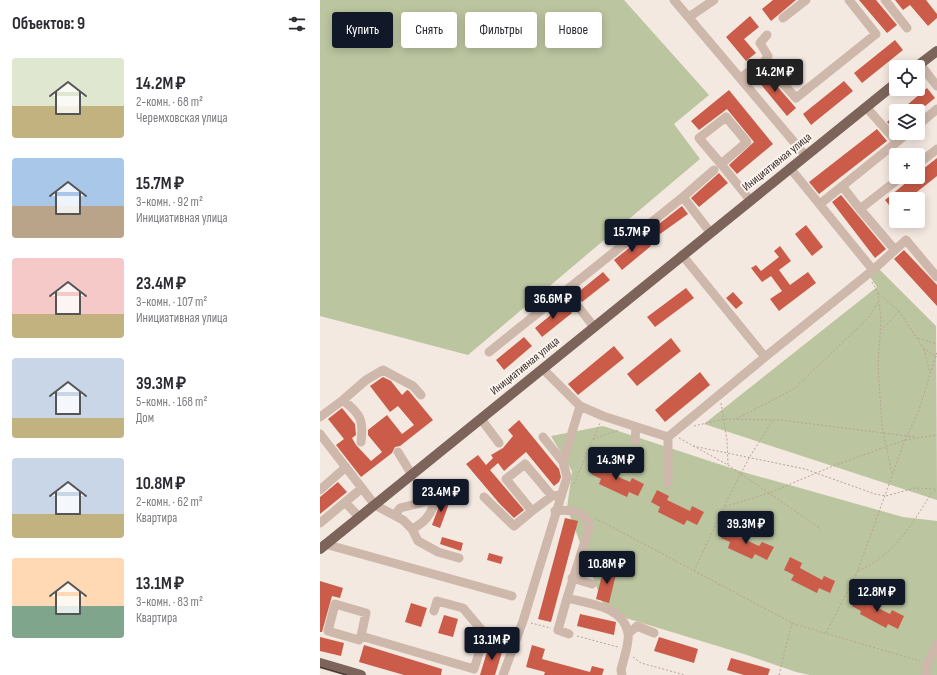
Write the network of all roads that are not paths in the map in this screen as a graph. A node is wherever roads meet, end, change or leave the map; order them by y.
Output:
1 (674, 0) edge
2 (714, 0) edge
3 (806, 0) edge
4 (849, 0) edge
5 (885, 0) edge
6 (689, 17) junction
7 (782, 18) dead end
8 (907, 28) dead end
9 (767, 35) dead end
10 (937, 51) edge
11 (925, 60) edge
12 (764, 62) junction
13 (925, 73) edge
14 (740, 78) junction
15 (937, 86) edge
16 (889, 89) edge
17 (866, 107) junction
18 (937, 109) edge
19 (925, 119) edge
20 (899, 140) edge
21 (897, 142) junction
22 (937, 149) edge
23 (805, 155) junction
24 (925, 158) edge
25 (717, 167) junction
26 (790, 168) junction
27 (892, 184) edge
28 (842, 186) junction
29 (683, 197) junction
30 (750, 200) junction
31 (820, 204) junction
32 (860, 209) junction
33 (710, 232) junction
34 (894, 250) junction
35 (682, 255) junction
36 (871, 271) junction
37 (937, 277) edge
38 (566, 291) junction
39 (594, 326) junction
40 (489, 352) dead end
41 (765, 357) junction
42 (543, 368) junction
43 (421, 395) dead end
44 (343, 400) junction
45 (580, 406) junction
46 (320, 418) edge
47 (481, 419) junction
48 (633, 426) junction
49 (320, 434) edge
50 (670, 436) junction
51 (543, 437) dead end
52 (635, 441) dead end
53 (362, 442) dead end
54 (499, 443) dead end
55 (398, 452) dead end
56 (563, 462) junction
57 (346, 467) junction
58 (412, 474) junction
59 (668, 483) dead end
60 (362, 488) junction
61 (320, 490) edge
62 (556, 495) junction
63 (484, 497) dead end
64 (345, 502) junction
65 (375, 505) junction
66 (532, 511) junction
67 (555, 511) junction
68 (395, 515) junction
69 (359, 518) junction
70 (320, 523) edge
71 (412, 529) junction
72 (323, 546) edge
73 (459, 558) dead end
74 (572, 578) junction
75 (592, 584) dead end
76 (512, 596) dead end
77 (567, 598) junction
78 (434, 611) dead end
79 (654, 633) dead end
80 (485, 634) junction
81 (569, 634) road end
82 (628, 634) junction
83 (361, 636) junction
84 (937, 644) edge
85 (513, 646) junction
86 (320, 663) edge
87 (339, 672) edge
88 (361, 675) edge
89 (503, 675) edge
90 (622, 675) edge
91 (926, 675) edge

1 - 6 street
2 - 6 street
3 - 7 street
4 - 12 street
5 - 8 street
6 - 14 street
9 - 12 street
10 - 11 main road
12 - 14 street
13 - 15 street
14 - 23 street
16 - 17 main road, Инициативная улица
17 - 21 street
17 - 23 main road, Инициативная улица
18 - 19 street
20 - 21 street
21 - 28 street
22 - 24 street
23 - 26 main road, Инициативная улица
25 - 25 street
25 - 29 street
25 - 30 street
26 - 30 main road, Инициативная улица
26 - 31 street
27 - 32 street
28 - 31 street
28 - 32 street
29 - 33 street
29 - 38 street
30 - 33 main road, Инициативная улица
31 - 36 street
32 - 34 street
33 - 35 main road, Инициативная улица
34 - 36 street
34 - 37 street
35 - 39 main road, Инициативная улица
35 - 41 street
36 - 41 street
38 - 39 street
38 - 40 street
39 - 42 main road, Инициативная улица
41 - 50 street
42 - 45 street
42 - 47 main road, Инициативная улица
43 - 44 street
44 - 46 street
44 - 53 street
45 - 48 street
45 - 56 street
47 - 54 street
47 - 58 main road, Инициативная улица
48 - 50 street
48 - 52 street
49 - 57 street
50 - 59 street
51 - 56 street
55 - 58 street
56 - 62 street
57 - 60 street
57 - 61 street
58 - 65 main road, Инициативная улица
60 - 64 street
60 - 65 street
62 - 66 street
62 - 66 street
62 - 67 street
63 - 66 street
64 - 69 street
64 - 70 street
65 - 68 street
65 - 69 main road, Инициативная улица
67 - 74 street
67 - 85 street
68 - 71 street
68 - 71 street
69 - 72 main road, Инициативная улица
71 - 73 street
72 - 76 street
74 - 75 street
74 - 77 street
77 - 81 street
77 - 82 street
78 - 80 street
79 - 82 street
80 - 83 street
80 - 85 street
82 - 90 street
83 - 83 street
84 - 91 street
85 - 89 street
86 - 87 main road
87 - 88 main road

